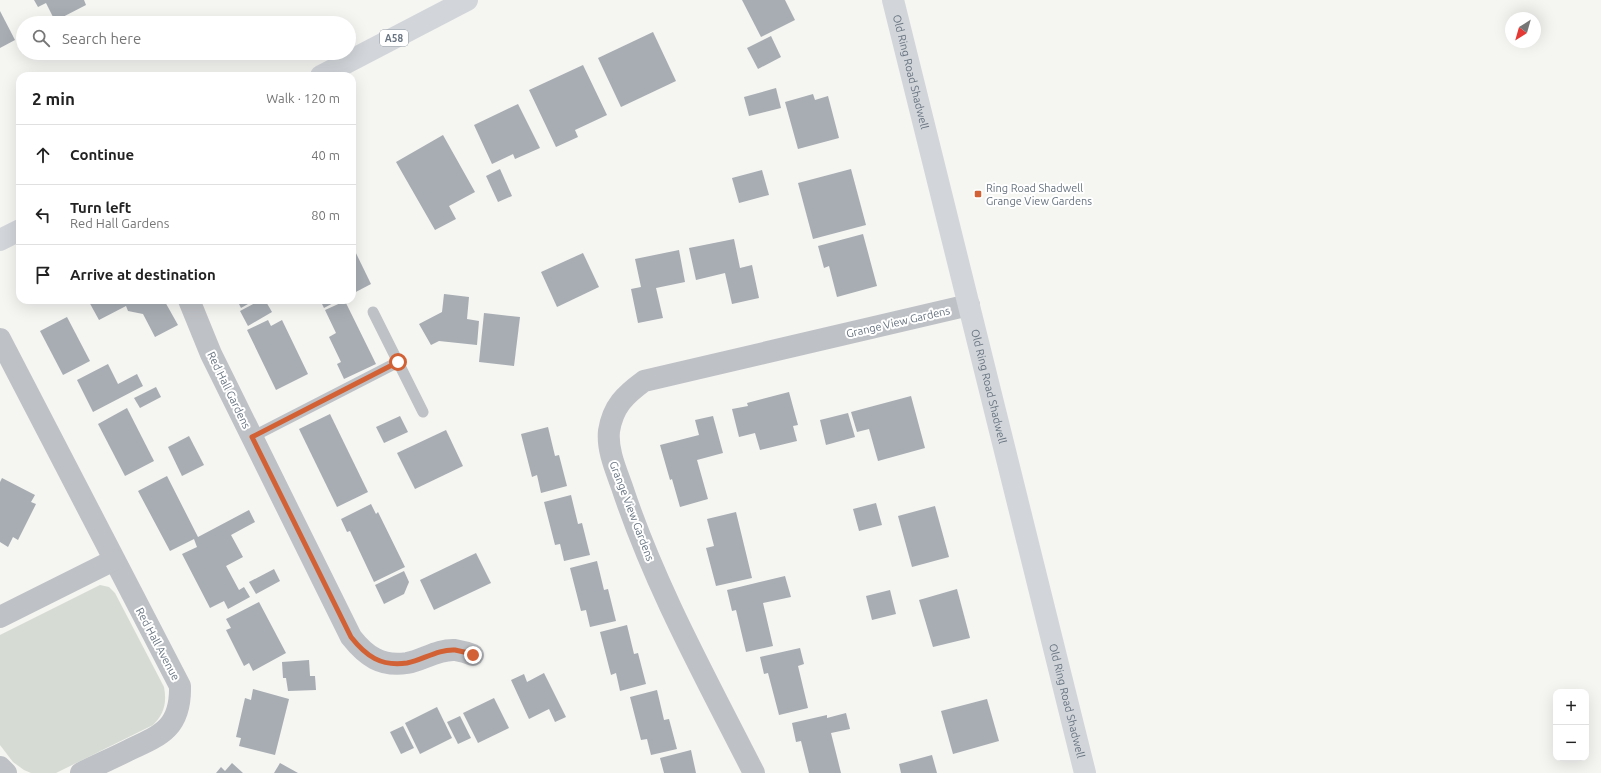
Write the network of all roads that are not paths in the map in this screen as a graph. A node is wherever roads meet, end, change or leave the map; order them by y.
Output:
1 (467, 0) edge
2 (893, 0) edge
3 (356, 58) edge
4 (352, 60) edge
5 (329, 72) edge
6 (16, 232) edge
7 (0, 240) edge
8 (191, 304) edge
9 (969, 305) junction
10 (373, 312) dead end
11 (0, 338) edge
12 (398, 362) junction
13 (423, 412) dead end
14 (252, 437) junction
15 (114, 560) junction
16 (0, 617) edge
17 (473, 655) dead end
18 (0, 767) edge
19 (6, 773) edge
20 (81, 773) edge
21 (754, 773) edge
22 (1085, 773) edge

1 - 3 main road, A58
2 - 9 main road, Old Ring Road Shadwell
4 - 5 main road, A58
6 - 7 main road
8 - 14 street, Red Hall Gardens
9 - 21 street, Grange View Gardens
9 - 22 main road, Old Ring Road Shadwell
10 - 12 lane
11 - 15 street, Red Hall Avenue
12 - 13 lane
12 - 14 lane
14 - 17 street, Red Hall Gardens
15 - 16 street
15 - 20 street, Red Hall Avenue
18 - 19 street

